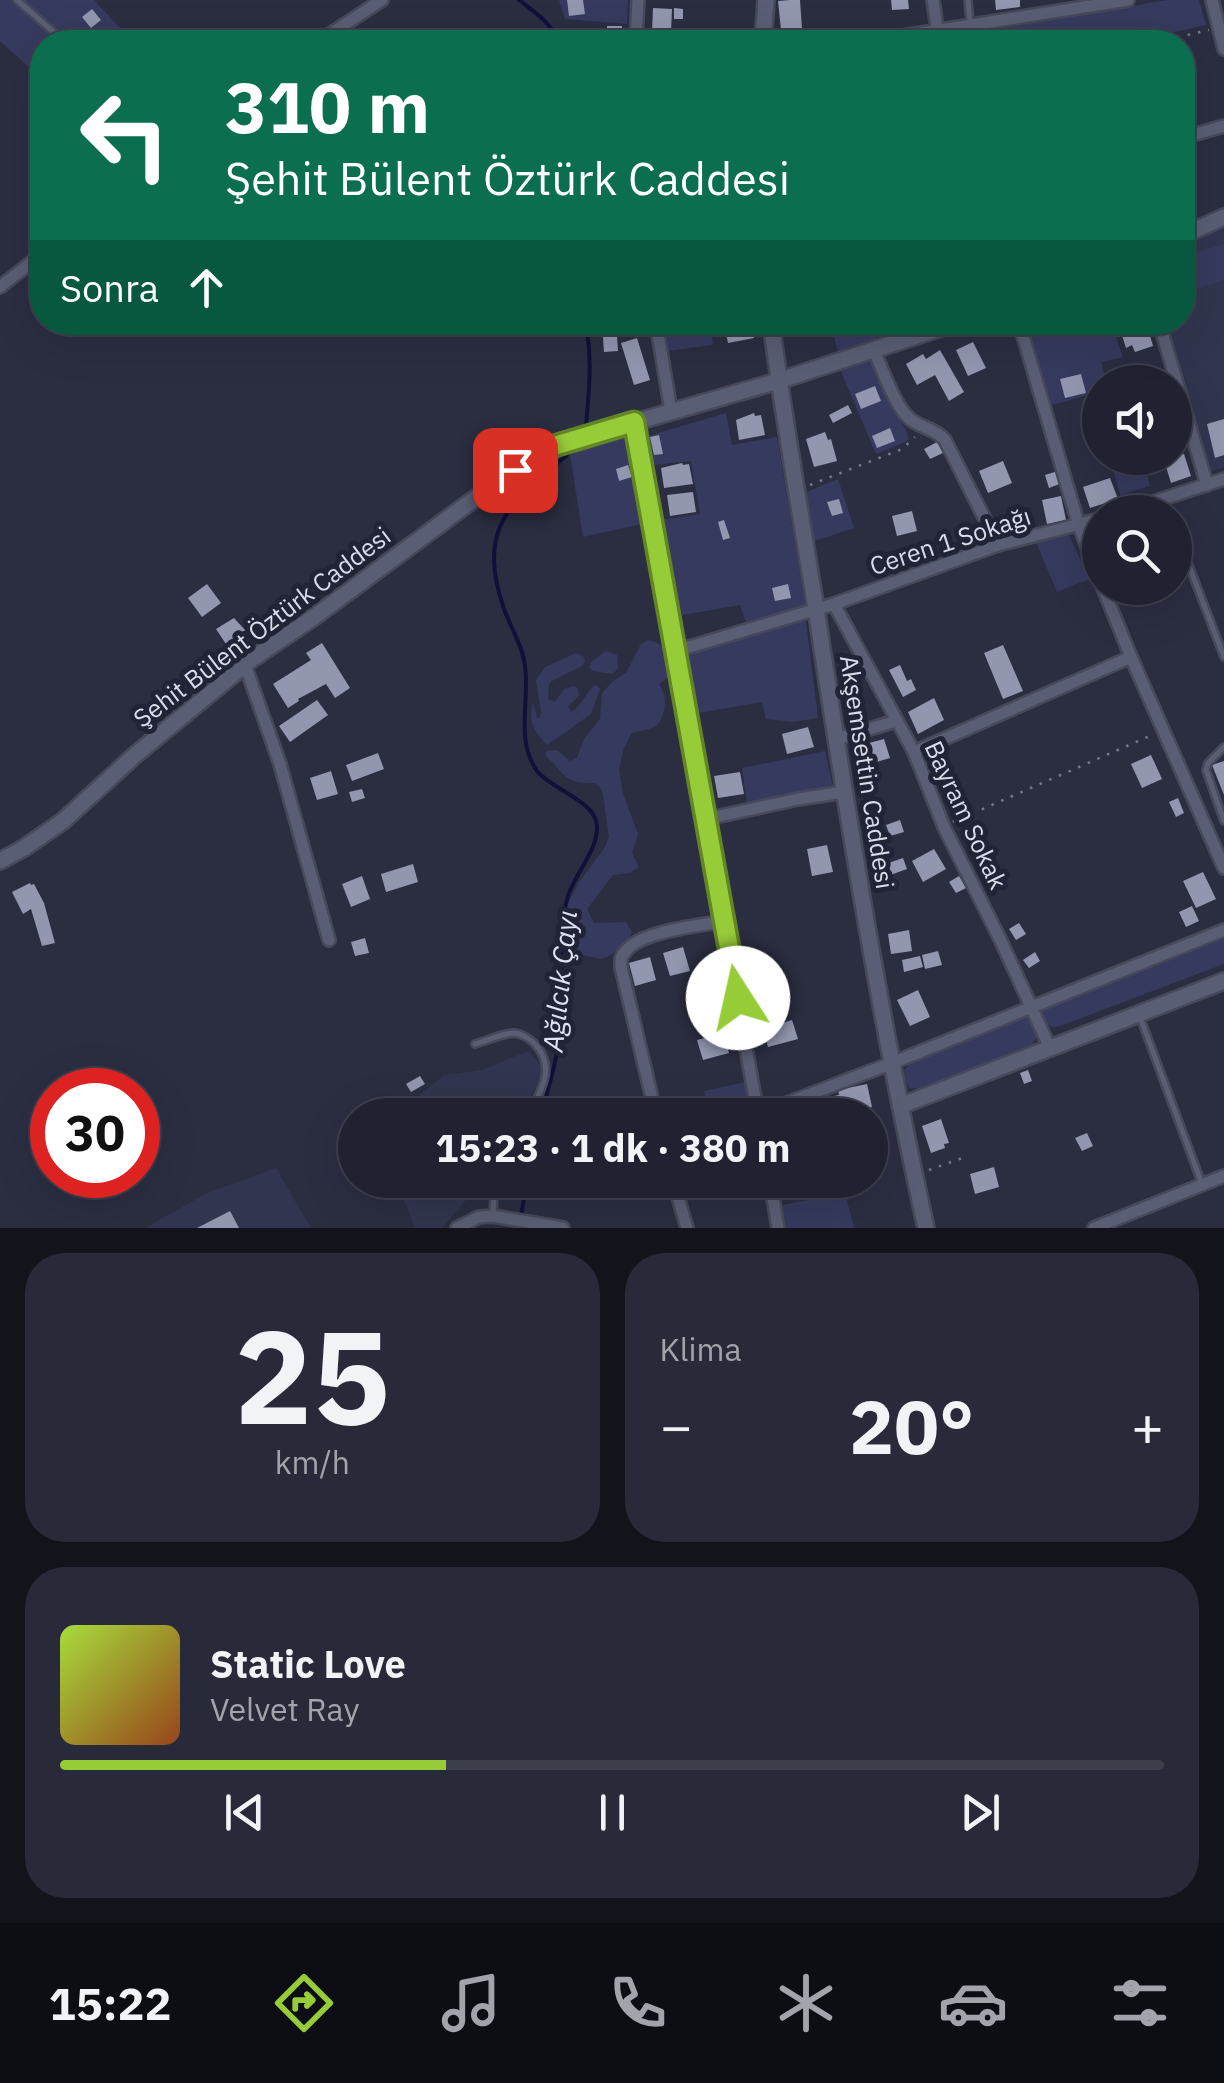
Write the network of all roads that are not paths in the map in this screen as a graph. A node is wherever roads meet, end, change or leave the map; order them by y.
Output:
1 (17, 0) edge
2 (382, 0) edge
3 (638, 0) edge
4 (766, 0) edge
5 (933, 0) edge
6 (968, 0) edge
7 (1128, 0) edge
8 (1212, 0) edge
9 (1112, 1) edge
10 (970, 26) junction
11 (52, 30) edge
12 (336, 30) edge
13 (637, 30) edge
14 (763, 30) edge
15 (937, 30) edge
16 (958, 30) edge
17 (1224, 49) edge
18 (1224, 126) edge
19 (1195, 134) edge
20 (1224, 217) edge
21 (1195, 230) edge
22 (30, 263) edge
23 (0, 287) edge
24 (658, 335) edge
25 (773, 335) edge
26 (921, 335) edge
27 (1023, 335) edge
28 (1162, 335) edge
29 (874, 351) junction
30 (778, 380) junction
31 (672, 411) junction
32 (634, 422) junction
33 (1224, 478) edge
34 (1207, 485) junction
35 (1187, 495) edge
36 (1082, 525) edge
37 (1079, 526) junction
38 (1082, 534) edge
39 (998, 545) junction
40 (1192, 573) edge
41 (834, 604) junction
42 (1111, 605) edge
43 (816, 609) junction
44 (676, 650) junction
45 (1224, 656) edge
46 (1131, 658) junction
47 (245, 665) junction
48 (896, 720) junction
49 (836, 739) junction
50 (1224, 747) edge
51 (914, 752) junction
52 (844, 792) junction
53 (706, 819) junction
54 (1224, 821) edge
55 (0, 861) edge
56 (1224, 868) edge
57 (724, 921) junction
58 (1224, 930) edge
59 (329, 940) dead end
60 (1224, 981) edge
61 (1032, 1006) junction
62 (1139, 1014) junction
63 (475, 1044) dead end
64 (1050, 1048) junction
65 (892, 1063) junction
66 (537, 1098) edge
67 (652, 1098) edge
68 (755, 1098) edge
69 (800, 1098) edge
70 (900, 1106) junction
71 (1224, 1176) edge
72 (1202, 1185) junction
73 (494, 1198) edge
74 (678, 1198) edge
75 (773, 1198) edge
76 (493, 1216) junction
77 (457, 1228) edge
78 (563, 1228) edge
79 (687, 1228) edge
80 (778, 1228) edge
81 (926, 1228) edge
82 (1094, 1228) edge

1 - 11 lane
2 - 12 street
3 - 13 street
4 - 14 street
5 - 15 street
6 - 10 lane
7 - 9 street
8 - 17 street
9 - 10 street
10 - 16 street
18 - 19 street
20 - 21 street
22 - 23 street
24 - 31 street
25 - 30 street, Akşemsettin Caddesi
26 - 29 street
27 - 37 street
28 - 34 street
29 - 30 street
29 - 39 street
30 - 31 street
30 - 43 street, Akşemsettin Caddesi
31 - 32 street
32 - 44 street
32 - 47 street, Şehit Bülent Öztürk Caddesi
33 - 34 street
34 - 35 street
36 - 37 street, Ceren 1 Sokağı
37 - 38 street
37 - 39 street, Ceren 1 Sokağı
39 - 41 street, Ceren 1 Sokağı
40 - 45 lane
41 - 43 street, Ceren 1 Sokağı
41 - 48 street, Bayram Sokak
42 - 46 street
43 - 44 street, Ceren 1 Sokağı
43 - 49 street, Akşemsettin Caddesi
44 - 53 street
46 - 51 street
46 - 56 street
47 - 55 street, Şehit Bülent Öztürk Caddesi
47 - 59 street
48 - 49 street
48 - 51 street, Bayram Sokak
49 - 52 street, Akşemsettin Caddesi
50 - 54 lane
51 - 61 street, Bayram Sokak
52 - 53 street
52 - 65 street, Akşemsettin Caddesi
53 - 57 street
57 - 67 street
57 - 68 street
58 - 61 street
60 - 62 street
61 - 64 street, Bayram Sokak
61 - 65 street
62 - 64 street
62 - 72 lane
63 - 66 lane
64 - 70 street
65 - 69 street
65 - 70 street, Akşemsettin Caddesi
70 - 81 street, Akşemsettin Caddesi
71 - 72 street
72 - 82 street
73 - 76 lane
74 - 79 street
75 - 80 street
76 - 77 street
76 - 78 street

